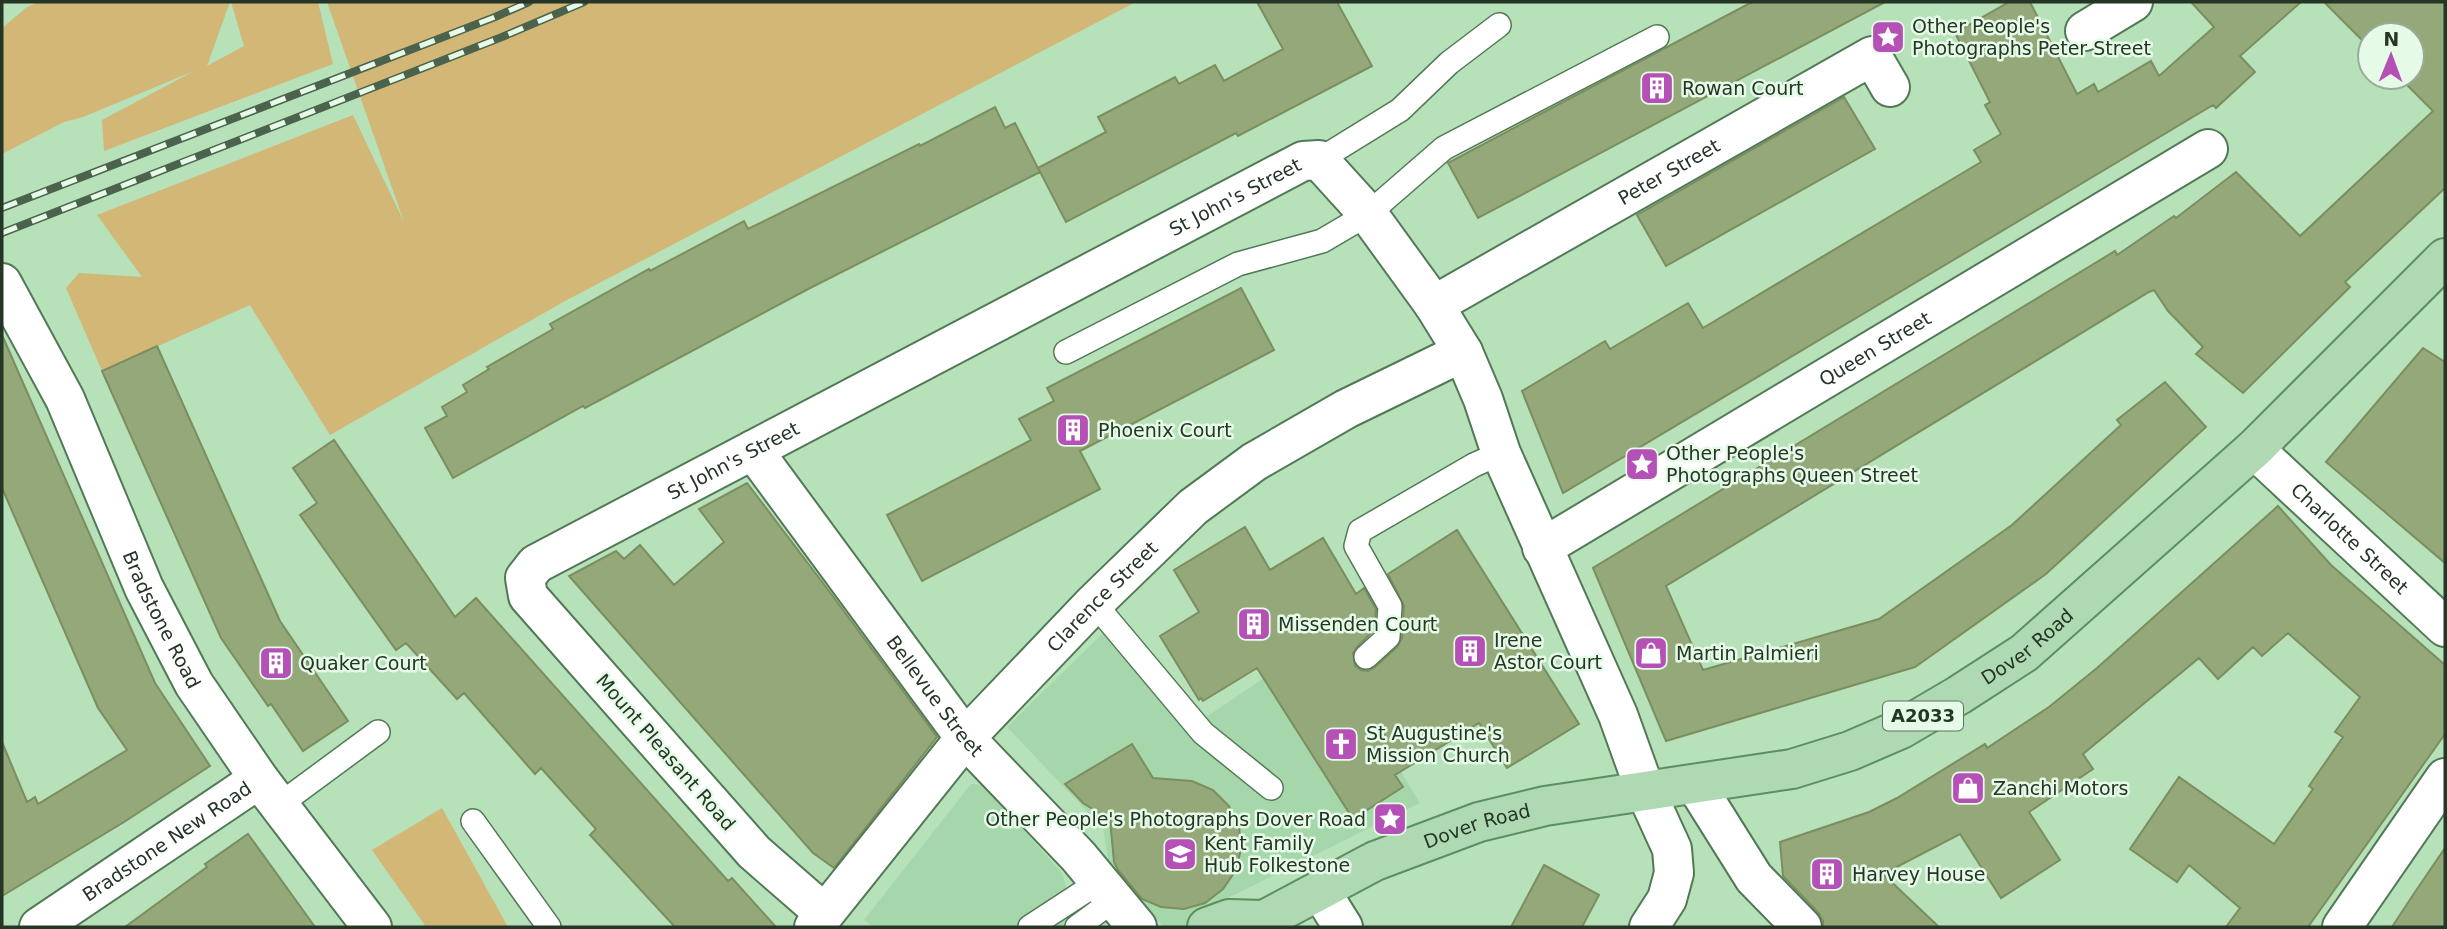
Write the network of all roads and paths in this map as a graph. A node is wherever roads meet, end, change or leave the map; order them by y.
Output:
1 (2133, 2) edge
2 (1499, 25) dead end
3 (2085, 31) dead end
4 (1657, 37) dead end
5 (1890, 87) dead end
6 (2208, 149) dead end
7 (1319, 160) junction
8 (1368, 214) junction
9 (2445, 258) edge
10 (1434, 305) junction
11 (7, 306) edge
12 (1066, 352) dead end
13 (1463, 352) junction
14 (2254, 449) junction
15 (752, 450) junction
16 (1501, 453) junction
17 (1542, 548) junction
18 (525, 579) joint
19 (1094, 603) junction
20 (2445, 627) edge
21 (1366, 657) dead end
22 (378, 732) dead end
23 (965, 738) junction
24 (2445, 778) edge
25 (1695, 785) junction
26 (1271, 788) dead end
27 (1645, 790) junction
28 (269, 792) junction
29 (473, 821) dead end
30 (1321, 892) junction
31 (1116, 903) edge
32 (819, 920) edge
33 (1261, 924) edge
34 (39, 927) edge
35 (372, 927) edge
36 (549, 927) edge
37 (1030, 927) edge
38 (1077, 927) edge
39 (1207, 927) edge
40 (1343, 927) edge
41 (1649, 927) edge
42 (1802, 927) edge
43 (2342, 927) edge

1 - 3 street
2 - 7 lane
4 - 8 lane
5 - 10 street, Peter Street
6 - 17 street, Queen Street
7 - 8 street, St John's Street
7 - 15 street, St John's Street
8 - 10 street, St John's Street
8 - 12 lane
9 - 14 main road, Dover Road / A2033
10 - 13 street, St John's Street
11 - 28 street, Bradstone Road
13 - 16 street, St John's Street
13 - 19 street, Clarence Street
14 - 20 street, Charlotte Street
14 - 25 main road, Dover Road / A2033
15 - 18 street, St John's Street
15 - 23 street, Bellevue Street
16 - 17 street, St John's Street
16 - 21 lane
17 - 27 street, St John's Street
18 - 32 street, Mount Pleasant Road
19 - 23 street, Clarence Street
19 - 26 lane
22 - 28 lane
23 - 31 street, Bellevue Street
23 - 32 street, Clarence Street
24 - 43 street
25 - 27 main road, Dover Road / A2033
25 - 42 street
27 - 30 main road, Dover Road / A2033
27 - 41 street, St John's Street
28 - 34 street, Bradstone New Road
28 - 35 street, Bradstone Road
29 - 36 lane
30 - 33 main road, Dover Road / A2033
30 - 40 street
31 - 37 lane
31 - 38 lane
33 - 39 main road, A2033

